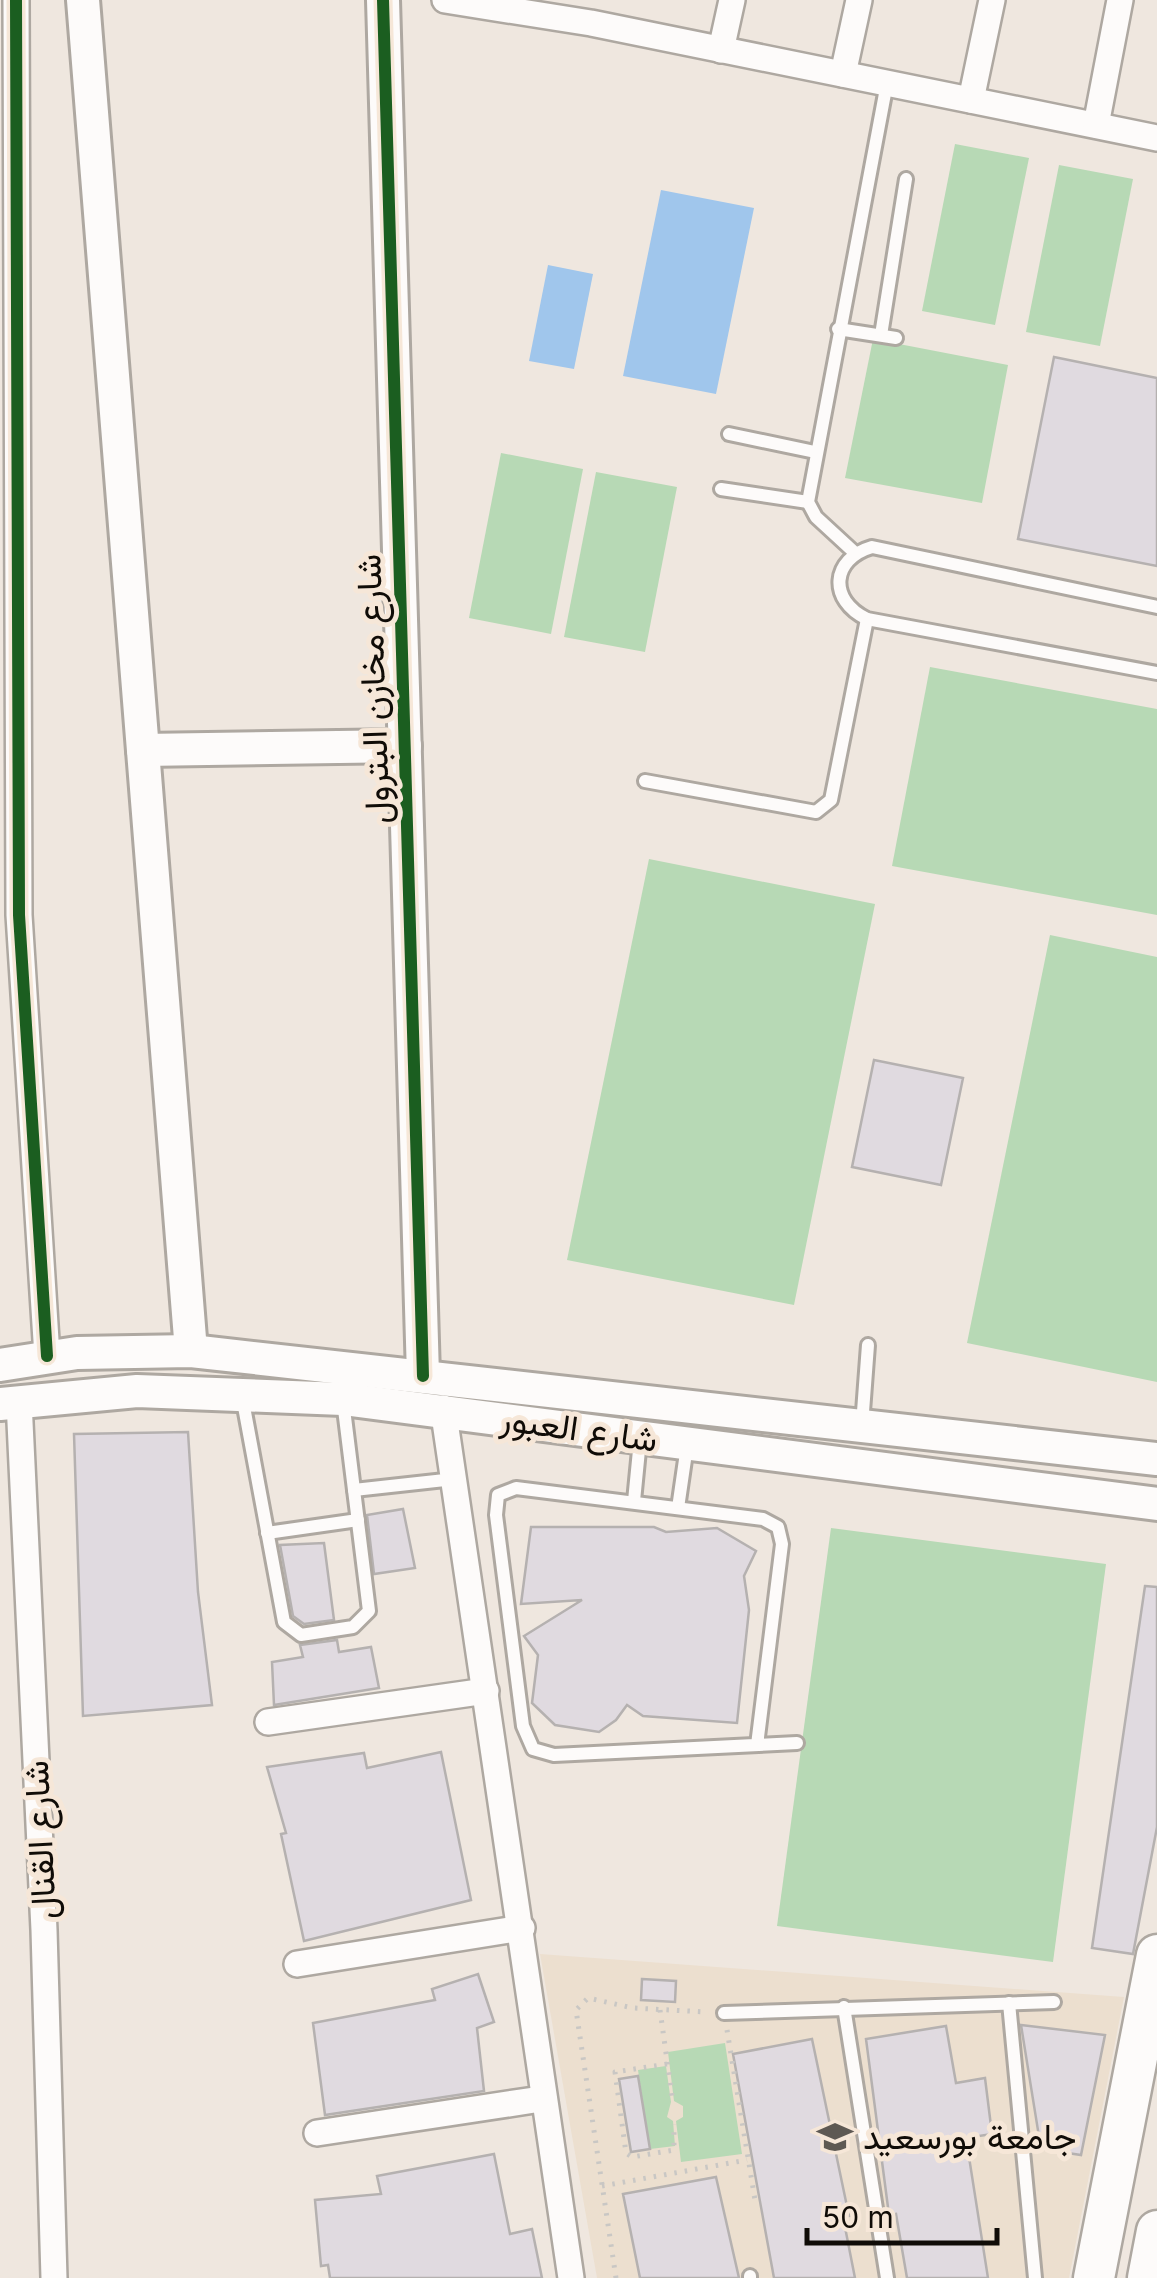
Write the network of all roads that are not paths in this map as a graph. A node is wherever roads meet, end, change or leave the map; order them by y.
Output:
1 (16, 0) edge
2 (83, 0) edge
3 (383, 0) edge
4 (445, 0) edge
5 (732, 0) edge
6 (859, 0) edge
7 (992, 0) edge
8 (1120, 0) edge
9 (593, 11) edge
10 (722, 50) junction
11 (844, 74) junction
12 (887, 83) junction
13 (971, 100) junction
14 (1096, 125) junction
15 (1157, 138) edge
16 (906, 180) dead end
17 (838, 329) junction
18 (881, 335) junction
19 (896, 338) dead end
20 (729, 434) dead end
21 (815, 452) junction
22 (722, 489) dead end
23 (808, 502) junction
24 (854, 552) junction
25 (8, 584) edge
26 (1157, 607) edge
27 (867, 619) junction
28 (1157, 673) edge
29 (405, 746) junction
30 (143, 750) junction
31 (645, 781) dead end
32 (9, 917) edge
33 (868, 1345) dead end
34 (191, 1351) junction
35 (47, 1356) junction
36 (0, 1365) edge
37 (423, 1376) junction
38 (242, 1394) junction
39 (343, 1398) junction
40 (10, 1403) edge
41 (444, 1408) junction
42 (774, 1418) junction
43 (862, 1428) junction
44 (640, 1438) junction
45 (687, 1444) junction
46 (768, 1455) junction
47 (1157, 1460) edge
48 (454, 1480) junction
49 (354, 1490) junction
50 (634, 1502) junction
51 (1157, 1504) edge
52 (678, 1508) junction
53 (358, 1520) junction
54 (268, 1533) junction
55 (486, 1691) junction
56 (268, 1722) dead end
57 (798, 1743) dead end
58 (758, 1745) junction
59 (522, 1928) junction
60 (1157, 1955) edge
61 (297, 1964) dead end
62 (1054, 2002) dead end
63 (1009, 2003) junction
64 (844, 2007) junction
65 (724, 2012) road end
66 (541, 2099) junction
67 (1142, 2104) edge
68 (317, 2133) dead end
69 (1157, 2231) edge
70 (54, 2278) edge
71 (571, 2278) edge
72 (887, 2278) edge
73 (1034, 2278) edge
74 (1094, 2278) edge
75 (1148, 2278) edge

1 - 25 street
2 - 30 street
3 - 29 street, شارع مخازن البترول
4 - 9 street
5 - 10 street
6 - 11 street
7 - 13 street
8 - 14 street
9 - 10 street
10 - 11 street
11 - 12 street
12 - 13 street
12 - 17 lane
13 - 14 street
14 - 15 street
16 - 18 lane
17 - 18 lane
17 - 21 lane
18 - 19 lane
20 - 21 lane
21 - 23 lane
22 - 23 lane
23 - 24 lane
24 - 26 lane
24 - 27 lane
25 - 32 street
27 - 28 lane
27 - 31 lane
29 - 30 street
29 - 37 street, شارع مخازن البترول
30 - 34 street
32 - 35 street
33 - 43 lane
34 - 35 street, شارع العبور
34 - 37 street, شارع العبور
35 - 36 street, شارع العبور
37 - 42 street, شارع العبور
38 - 39 street, شارع العبور
38 - 40 street, شارع العبور
38 - 54 lane
39 - 41 street, شارع العبور
39 - 49 lane
40 - 70 street, شارع القنال
41 - 44 street, شارع العبور
41 - 48 street
42 - 43 street, شارع العبور
42 - 46 street
43 - 47 street, شارع العبور
44 - 45 street, شارع العبور
44 - 50 lane
45 - 46 street, شارع العبور
45 - 52 lane
46 - 51 street, شارع العبور
48 - 49 lane
48 - 55 street
49 - 53 lane
50 - 52 lane
50 - 58 lane
52 - 58 lane
53 - 54 lane
53 - 54 lane
55 - 56 street
55 - 59 street
57 - 58 lane
59 - 61 street
59 - 66 street
60 - 67 main road
62 - 63 lane
63 - 64 lane
63 - 73 lane
64 - 65 lane
64 - 72 lane
66 - 68 street
66 - 71 street
67 - 74 main road
69 - 75 main road

